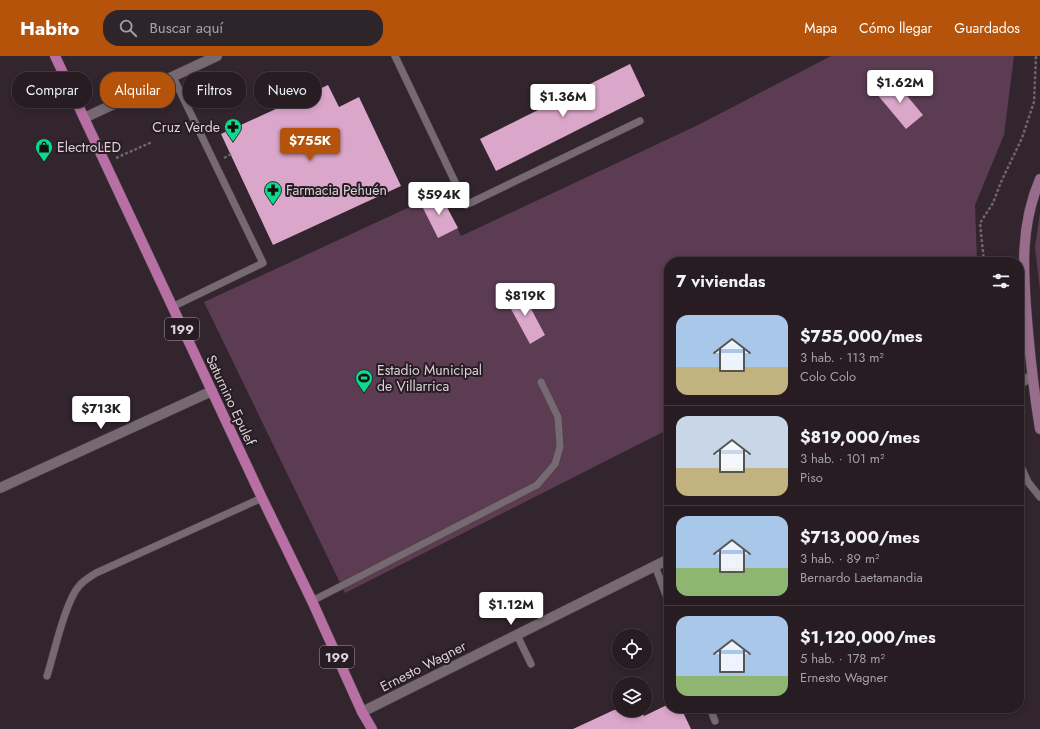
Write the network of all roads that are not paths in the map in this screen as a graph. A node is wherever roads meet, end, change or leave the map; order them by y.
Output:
1 (55, 56) edge
2 (217, 56) edge
3 (395, 56) edge
4 (175, 75) edge
5 (175, 80) edge
6 (105, 108) edge
7 (84, 118) junction
8 (640, 121) dead end
9 (1040, 179) edge
10 (1024, 257) edge
11 (1024, 284) edge
12 (172, 307) junction
13 (1031, 377) junction
14 (1024, 380) edge
15 (541, 382) dead end
16 (212, 391) junction
17 (1040, 429) edge
18 (1024, 473) edge
19 (0, 488) edge
20 (262, 498) junction
21 (1040, 498) edge
22 (664, 562) edge
23 (655, 566) junction
24 (664, 590) edge
25 (312, 601) junction
26 (517, 635) junction
27 (531, 664) dead end
28 (47, 676) dead end
29 (362, 712) junction
30 (712, 713) edge
31 (715, 721) dead end
32 (366, 729) edge
33 (372, 729) edge

1 - 7 main road, Saturnino Epulef / 199
2 - 4 street
3 - 8 lane
5 - 12 lane
6 - 7 street
7 - 12 main road, Saturnino Epulef / 199
9 - 10 main road
11 - 13 main road
12 - 16 main road, Saturnino Epulef / 199
13 - 14 street
13 - 17 main road
15 - 25 lane
16 - 19 street
16 - 20 main road, Saturnino Epulef / 199
18 - 21 lane
20 - 25 main road, Saturnino Epulef / 199
20 - 28 lane
22 - 23 street, Ernesto Wagner
23 - 24 lane
23 - 26 street, Ernesto Wagner
25 - 29 main road, Saturnino Epulef / 199
26 - 27 lane
26 - 29 street, Ernesto Wagner
29 - 32 main road, Saturnino Epulef / 199
29 - 33 main road, Saturnino Epulef / 199
30 - 31 lane

